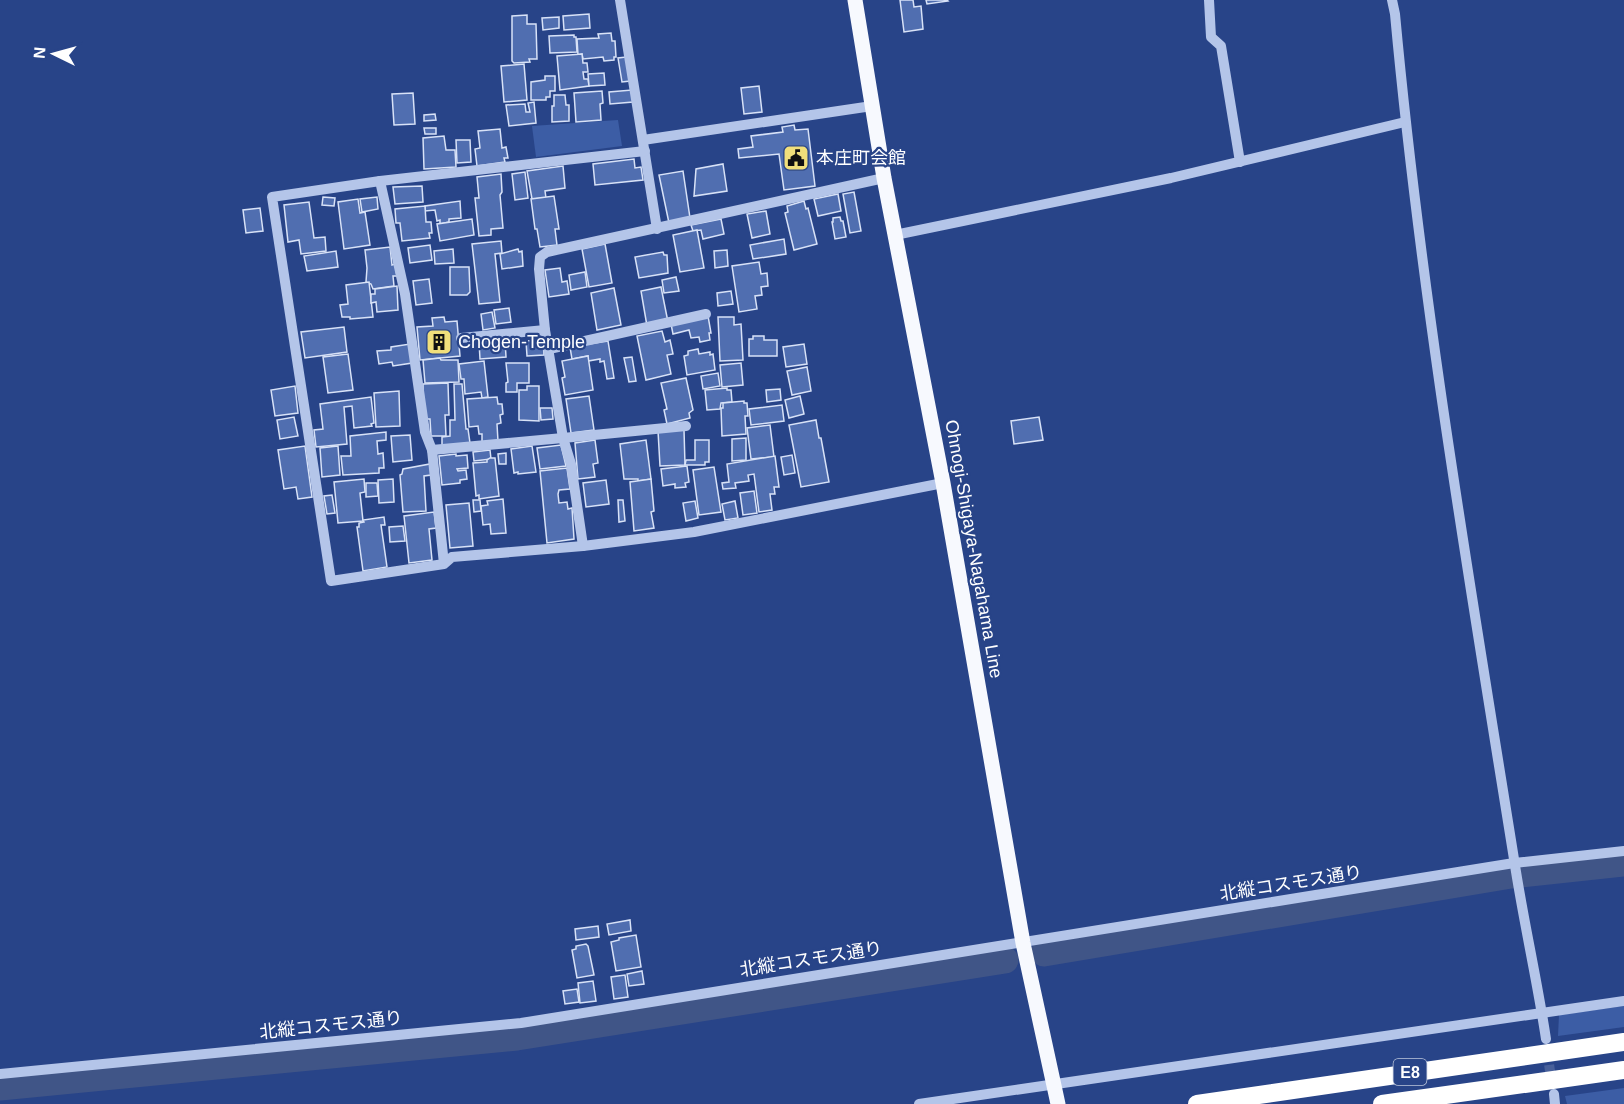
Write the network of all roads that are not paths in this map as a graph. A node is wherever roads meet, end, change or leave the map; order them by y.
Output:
1 (620, 0) edge
2 (855, 0) edge
3 (1209, 0) edge
4 (1392, 0) edge
5 (872, 106) junction
6 (1405, 122) junction
7 (644, 146) junction
8 (1240, 162) junction
9 (884, 178) junction
10 (380, 182) junction
11 (657, 229) junction
12 (895, 235) junction
13 (706, 314) dead end
14 (545, 330) junction
15 (461, 338) dead end
16 (549, 349) junction
17 (686, 426) dead end
18 (563, 438) junction
19 (432, 450) junction
20 (943, 483) junction
21 (584, 546) junction
22 (444, 564) junction
23 (1624, 851) edge
24 (1516, 870) junction
25 (1023, 943) junction
26 (1624, 1001) edge
27 (1542, 1012) junction
28 (1546, 1039) tunnel mouth
29 (1624, 1042) edge
30 (1624, 1070) edge
31 (0, 1074) edge
32 (1054, 1083) junction
33 (918, 1104) edge
34 (1058, 1104) edge
35 (1197, 1104) edge
36 (1382, 1104) edge

1 - 7 street
2 - 5 main road, Ohnogi-Shigaya-Nagahama Line
3 - 8 street
4 - 6 street
5 - 7 street
5 - 9 main road, Ohnogi-Shigaya-Nagahama Line
6 - 8 street
6 - 24 street
7 - 10 street
7 - 11 street
8 - 12 street
9 - 11 street
9 - 12 main road, Ohnogi-Shigaya-Nagahama Line
10 - 19 street
10 - 22 street
11 - 14 street
12 - 20 main road, Ohnogi-Shigaya-Nagahama Line
13 - 16 street
14 - 15 street
14 - 16 street
16 - 18 street
17 - 18 street
18 - 19 street
18 - 21 street
19 - 22 street
20 - 21 street
20 - 25 main road, Ohnogi-Shigaya-Nagahama Line
21 - 22 street
23 - 24 street, 北縦コスモス通り
24 - 25 street, 北縦コスモス通り
24 - 27 street
25 - 31 street, 北縦コスモス通り
25 - 32 main road, Ohnogi-Shigaya-Nagahama Line
26 - 27 street
27 - 28 street
27 - 32 street
29 - 35 highway, E8
30 - 36 highway, E8
32 - 33 street
32 - 34 main road, Ohnogi-Shigaya-Nagahama Line

